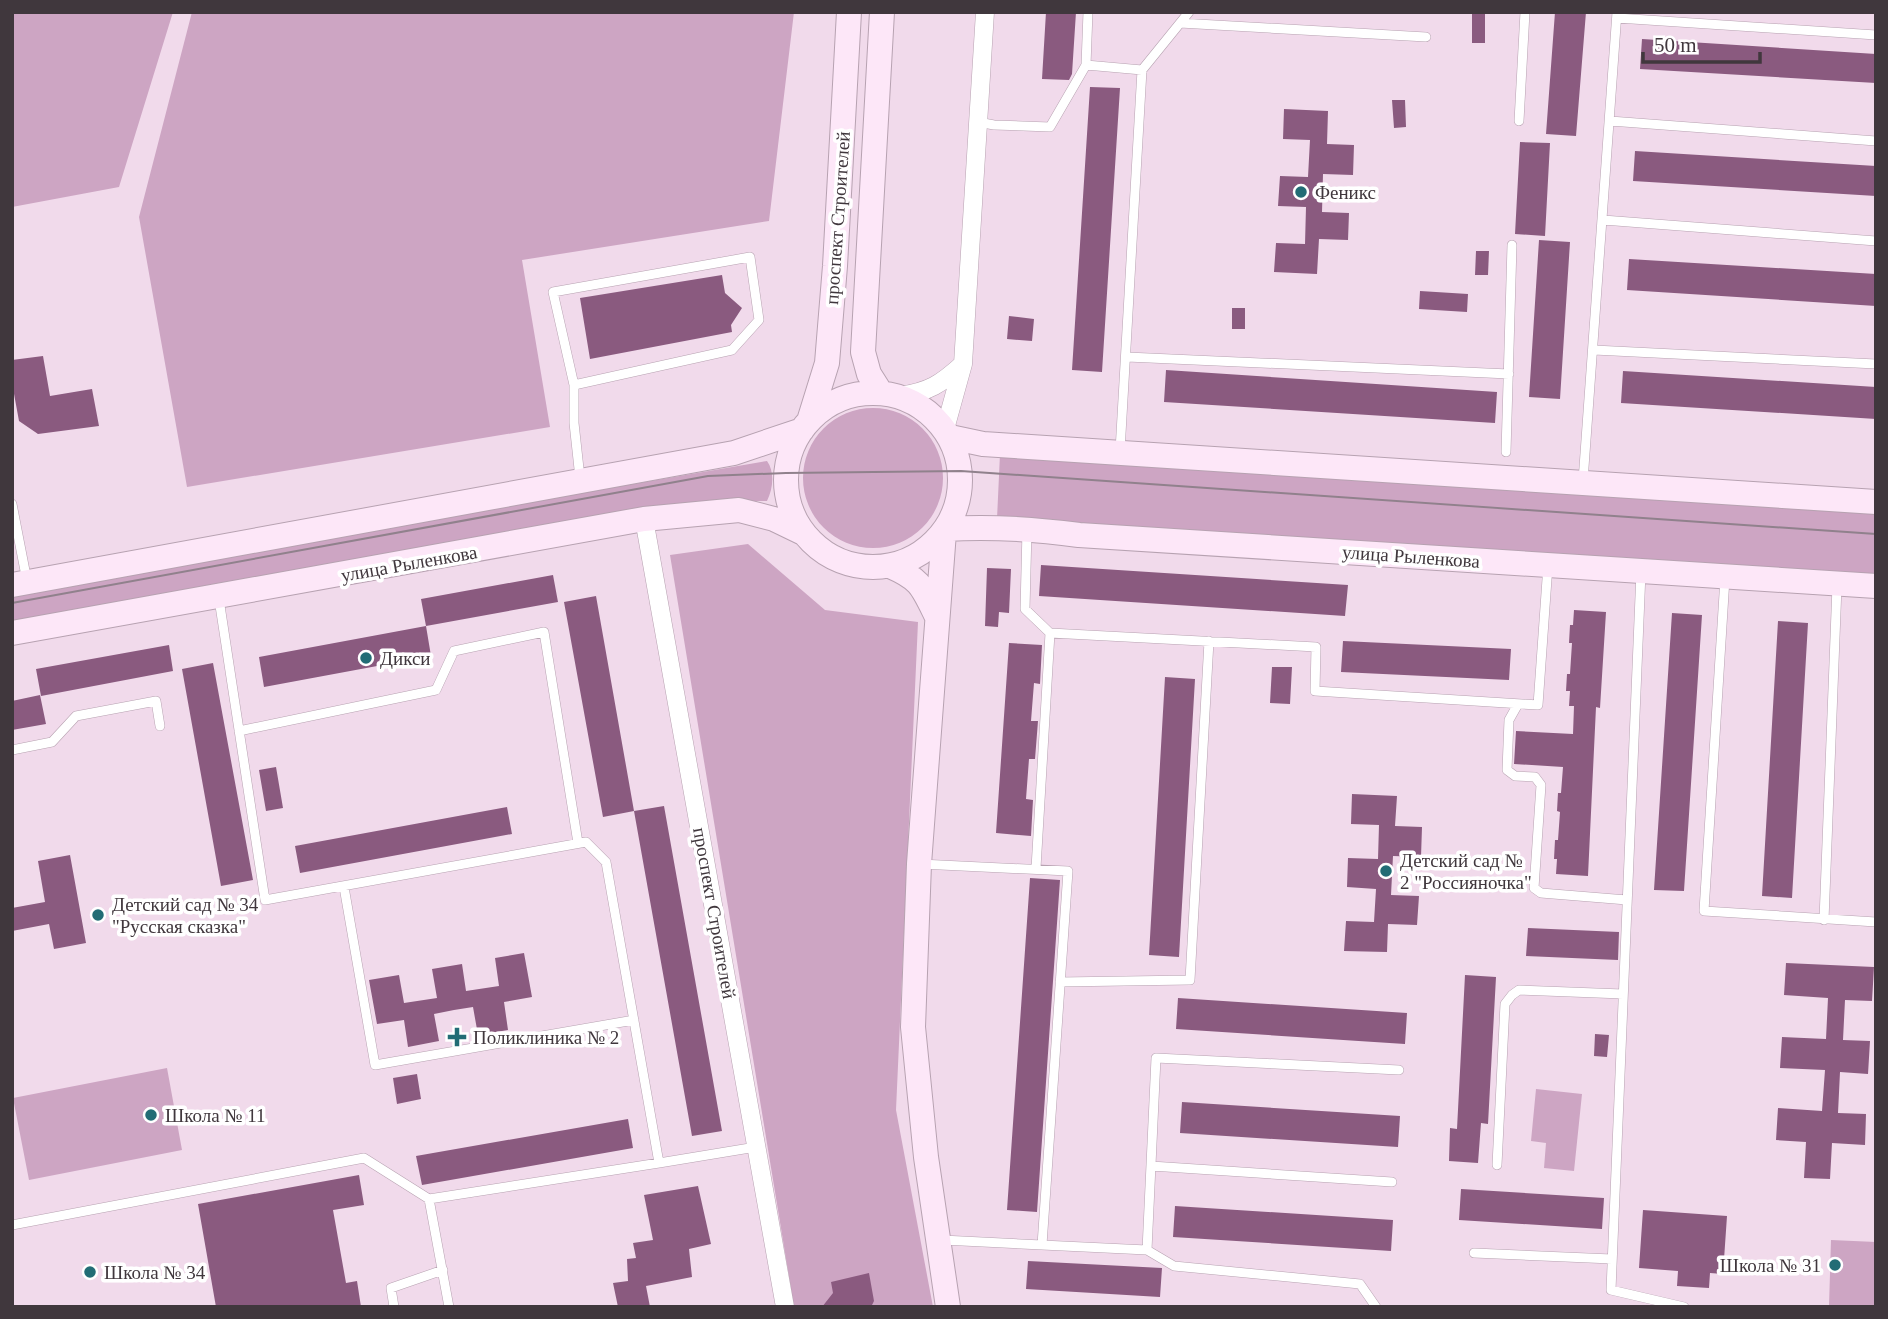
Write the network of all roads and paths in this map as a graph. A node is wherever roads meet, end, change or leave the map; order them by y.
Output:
1 (849, 12) edge
2 (882, 12) edge
3 (985, 12) edge
4 (1088, 12) edge
5 (1189, 12) edge
6 (1525, 12) edge
7 (1617, 15) edge
8 (1180, 23) junction
9 (1876, 35) edge
10 (1426, 37) dead end
11 (1086, 65) junction
12 (1142, 70) junction
13 (1519, 121) dead end
14 (1610, 121) junction
15 (978, 122) junction
16 (1876, 141) edge
17 (1603, 220) junction
18 (1876, 241) edge
19 (1512, 245) dead end
20 (1594, 350) junction
21 (1127, 357) junction
22 (1876, 363) edge
23 (963, 364) junction
24 (1509, 374) junction
25 (574, 384) junction
26 (890, 394) junction
27 (805, 426) junction
28 (947, 433) junction
29 (1506, 452) dead end
30 (1120, 453) junction
31 (580, 480) junction
32 (1583, 482) junction
33 (1876, 502) edge
34 (12, 504) edge
35 (644, 519) junction
36 (1027, 528) junction
37 (945, 530) junction
38 (803, 533) junction
39 (1548, 565) junction
40 (890, 566) junction
41 (1641, 571) junction
42 (1725, 576) junction
43 (20, 584) edge
44 (1838, 584) junction
45 (1876, 586) edge
46 (219, 597) junction
47 (936, 615) junction
48 (12, 633) edge
49 (1050, 633) junction
50 (1209, 641) junction
51 (1518, 704) junction
52 (160, 726) dead end
53 (239, 731) junction
54 (12, 750) edge
55 (578, 843) junction
56 (919, 864) junction
57 (1036, 869) junction
58 (344, 887) junction
59 (1627, 900) junction
60 (1824, 920) junction
61 (1876, 922) edge
62 (1060, 982) junction
63 (1623, 994) junction
64 (634, 1020) junction
65 (1399, 1070) dead end
66 (756, 1147) junction
67 (659, 1163) junction
68 (1497, 1165) dead end
69 (1151, 1166) junction
70 (1392, 1182) dead end
71 (429, 1199) junction
72 (12, 1225) edge
73 (938, 1240) junction
74 (1042, 1244) junction
75 (1147, 1250) junction
76 (1474, 1253) dead end
77 (1612, 1259) junction
78 (443, 1270) junction
79 (394, 1307) edge
80 (449, 1307) edge
81 (785, 1307) edge
82 (948, 1307) edge
83 (1376, 1307) edge
84 (1684, 1307) edge

1 - 27 main road, проспект Строителей
2 - 26 main road, проспект Строителей
3 - 15 street
4 - 11 lane
5 - 8 lane
6 - 13 lane
7 - 9 lane
7 - 14 lane
8 - 10 lane
8 - 12 lane
11 - 12 lane
11 - 15 lane
12 - 21 lane
14 - 16 lane
14 - 17 lane
15 - 23 street
17 - 18 lane
17 - 20 lane
19 - 24 lane
20 - 22 lane
20 - 32 lane
21 - 24 lane
21 - 30 lane
23 - 26 street
23 - 28 street
24 - 29 lane
25 - 25 lane
25 - 31 lane
26 - 27 main road
26 - 28 main road
27 - 31 main road
27 - 38 main road
28 - 30 main road
28 - 37 main road
30 - 32 main road
31 - 43 main road
32 - 33 main road
34 - 43 lane
35 - 38 main road, улица Рыленкова
35 - 46 main road, улица Рыленкова
35 - 66 street, проспект Строителей
36 - 37 main road, улица Рыленкова
36 - 39 main road, улица Рыленкова
36 - 49 lane
37 - 40 main road
37 - 47 main road
38 - 40 main road
39 - 41 main road, улица Рыленкова
39 - 51 lane
40 - 47 main road
41 - 42 main road, улица Рыленкова
41 - 59 lane
42 - 44 main road, улица Рыленкова
42 - 60 lane
44 - 45 main road, улица Рыленкова
44 - 60 lane
46 - 48 main road, улица Рыленкова
46 - 53 lane
47 - 56 main road
49 - 50 lane
49 - 57 lane
50 - 51 lane
50 - 62 lane
51 - 59 lane
52 - 54 lane
53 - 55 lane
53 - 58 lane
55 - 58 lane
55 - 64 lane
56 - 57 lane
56 - 73 main road
57 - 62 lane
58 - 64 lane
59 - 63 lane
60 - 61 lane
62 - 74 lane
63 - 68 lane
63 - 77 lane
64 - 67 lane
65 - 69 lane
66 - 67 lane
66 - 81 street, проспект Строителей
67 - 71 lane
69 - 70 lane
69 - 75 lane
71 - 72 lane
71 - 78 lane
73 - 74 lane
73 - 82 main road
74 - 75 lane
75 - 83 lane
76 - 77 lane
77 - 84 lane
78 - 79 lane
78 - 80 lane

